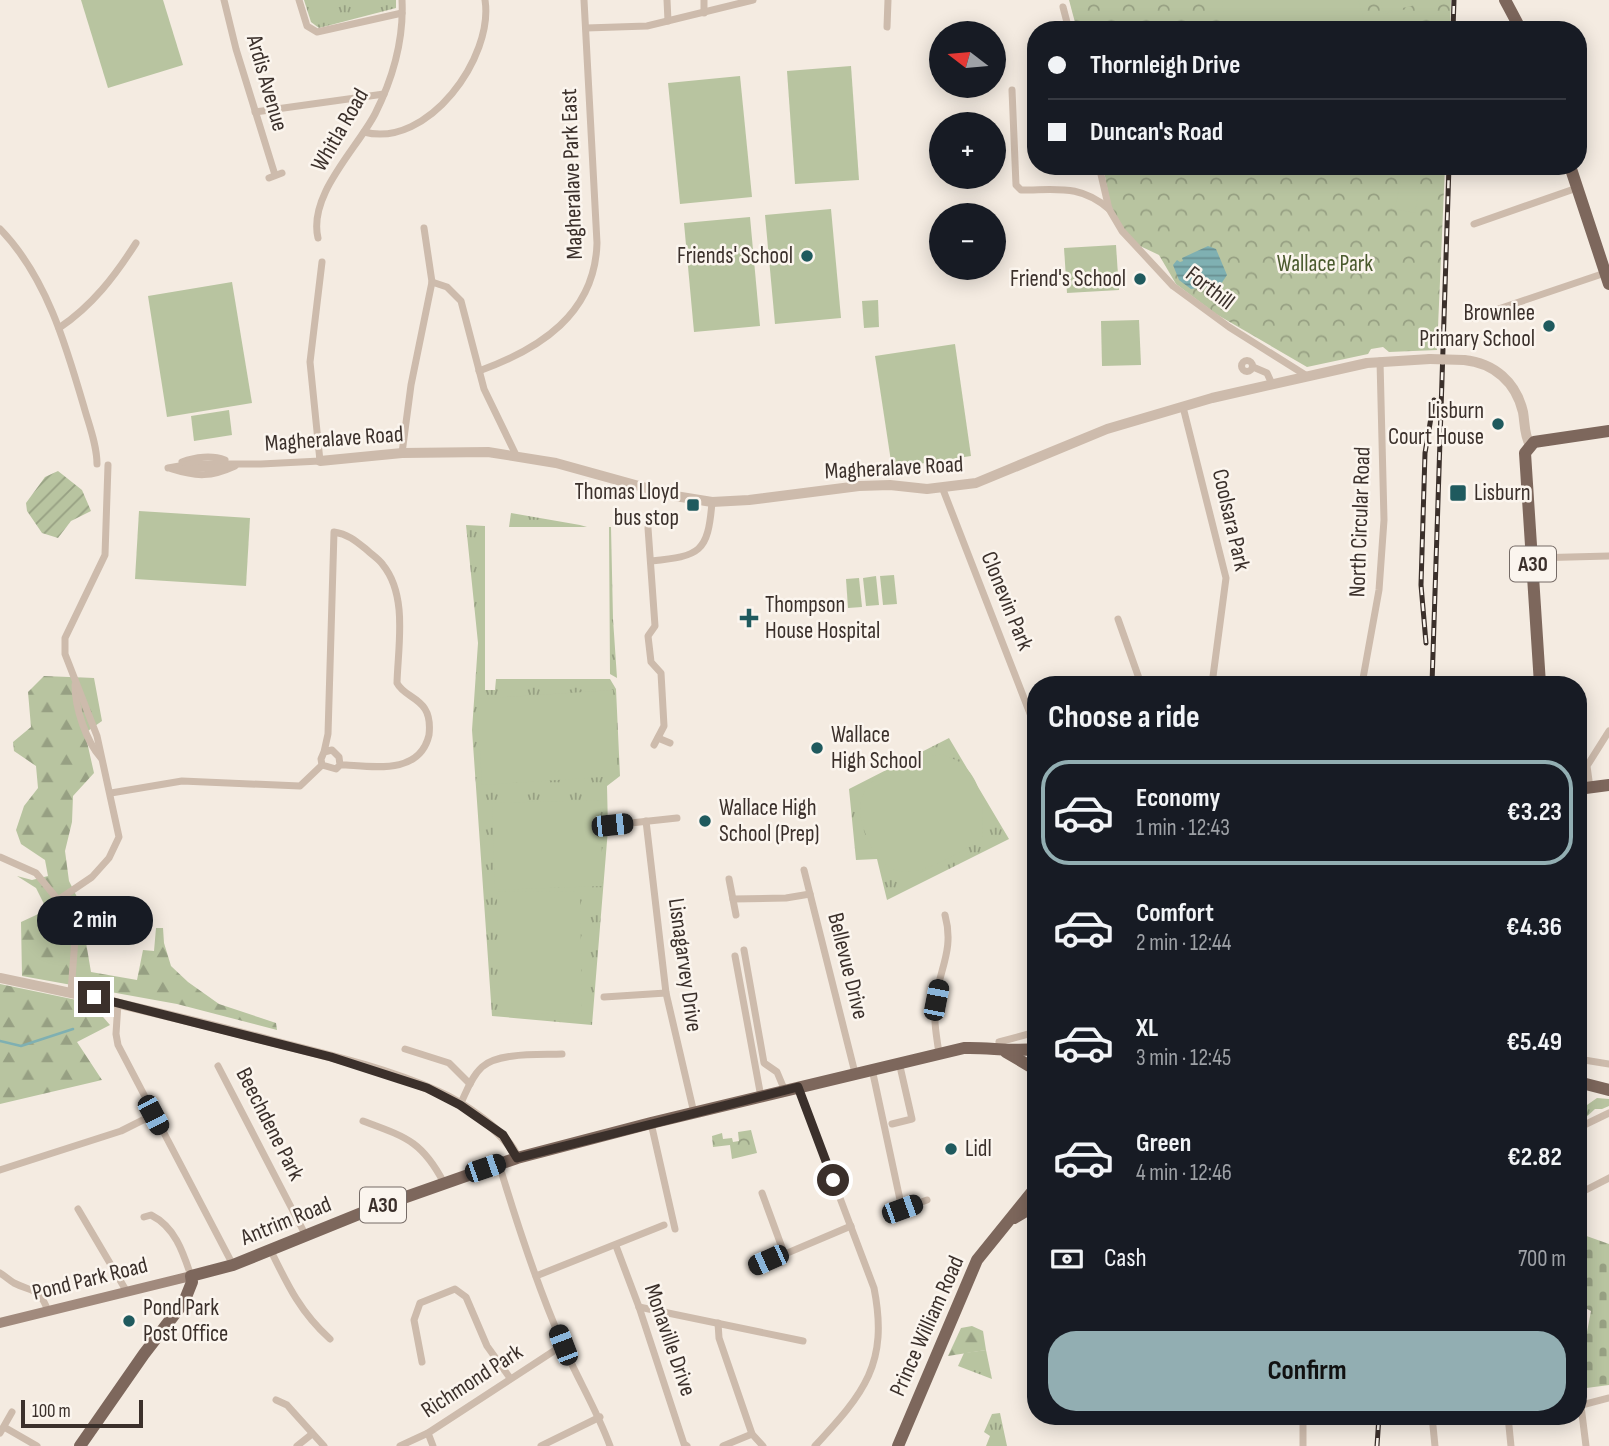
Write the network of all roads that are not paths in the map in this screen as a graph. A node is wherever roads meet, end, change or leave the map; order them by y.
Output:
1 (224, 0) edge
2 (299, 0) edge
3 (402, 0) edge
4 (485, 0) edge
5 (584, 0) edge
6 (667, 0) edge
7 (704, 0) edge
8 (753, 0) edge
9 (888, 0) edge
10 (1505, 0) edge
11 (1063, 7) dead end
12 (402, 13) junction
13 (705, 13) junction
14 (668, 21) junction
15 (1067, 21) edge
16 (1516, 21) edge
17 (887, 27) dead end
18 (586, 28) junction
19 (1012, 90) dead end
20 (384, 94) junction
21 (255, 112) junction
22 (364, 132) junction
23 (275, 175) dead end
24 (1101, 175) edge
25 (1573, 175) edge
26 (1577, 188) junction
27 (1108, 209) junction
28 (1474, 225) dead end
29 (425, 228) dead end
30 (0, 229) edge
31 (318, 238) dead end
32 (136, 243) dead end
33 (322, 262) dead end
34 (1607, 278) edge
35 (432, 282) junction
36 (1472, 318) dead end
37 (59, 328) junction
38 (1380, 361) junction
39 (1253, 367) dead end
40 (479, 370) junction
41 (1307, 376) junction
42 (1272, 384) junction
43 (1183, 407) junction
44 (1609, 431) edge
45 (1530, 445) junction
46 (402, 453) junction
47 (516, 455) junction
48 (320, 461) junction
49 (97, 464) dead end
50 (108, 465) dead end
51 (237, 465) junction
52 (942, 487) junction
53 (712, 502) junction
54 (648, 528) dead end
55 (1609, 556) edge
56 (1532, 558) junction
57 (651, 561) junction
58 (1118, 619) dead end
59 (1138, 676) edge
60 (1213, 676) edge
61 (1363, 676) edge
62 (1539, 676) edge
63 (1027, 706) edge
64 (1609, 731) edge
65 (670, 743) dead end
66 (324, 752) junction
67 (322, 765) junction
68 (341, 765) junction
69 (1587, 766) edge
70 (1609, 785) edge
71 (1587, 788) edge
72 (111, 793) junction
73 (677, 818) dead end
74 (646, 821) junction
75 (612, 825) dead end
76 (0, 857) edge
77 (804, 870) dead end
78 (729, 878) dead end
79 (810, 894) junction
80 (58, 900) junction
81 (733, 900) junction
82 (736, 915) dead end
83 (945, 915) dead end
84 (744, 950) dead end
85 (735, 956) dead end
86 (0, 978) edge
87 (71, 992) junction
88 (666, 993) junction
89 (604, 997) dead end
90 (118, 1003) junction
91 (1027, 1036) edge
92 (1001, 1047) junction
93 (1027, 1048) edge
94 (405, 1049) dead end
95 (939, 1053) junction
96 (562, 1054) dead end
97 (1587, 1060) edge
98 (900, 1062) junction
99 (1609, 1064) edge
100 (1027, 1065) edge
101 (218, 1066) dead end
102 (872, 1069) junction
103 (855, 1073) junction
104 (470, 1084) junction
105 (1587, 1084) edge
106 (791, 1089) junction
107 (1609, 1090) edge
108 (761, 1097) junction
109 (460, 1105) junction
110 (694, 1113) junction
111 (1609, 1113) edge
112 (153, 1115) junction
113 (363, 1121) dead end
114 (651, 1123) junction
115 (892, 1124) dead end
116 (1587, 1124) edge
117 (517, 1158) junction
118 (499, 1164) junction
119 (0, 1170) edge
120 (1609, 1178) edge
121 (444, 1183) junction
122 (1587, 1189) edge
123 (762, 1193) dead end
124 (1027, 1198) edge
125 (927, 1200) dead end
126 (78, 1209) dead end
127 (1027, 1211) edge
128 (144, 1217) dead end
129 (664, 1225) dead end
130 (851, 1226) junction
131 (1002, 1227) junction
132 (675, 1229) dead end
133 (306, 1236) junction
134 (616, 1246) junction
135 (271, 1251) junction
136 (784, 1253) junction
137 (233, 1265) junction
138 (752, 1268) dead end
139 (0, 1273) edge
140 (191, 1276) junction
141 (536, 1276) junction
142 (127, 1292) junction
143 (639, 1307) junction
144 (48, 1311) junction
145 (0, 1323) edge
146 (718, 1323) junction
147 (330, 1339) dead end
148 (803, 1340) dead end
149 (563, 1345) junction
150 (422, 1362) dead end
151 (510, 1378) junction
152 (1609, 1398) edge
153 (276, 1400) dead end
154 (1587, 1404) edge
155 (12, 1412) dead end
156 (600, 1417) junction
157 (1303, 1425) edge
158 (1433, 1425) edge
159 (1509, 1425) edge
160 (1583, 1425) edge
161 (2, 1430) edge
162 (428, 1433) junction
163 (312, 1434) junction
164 (752, 1434) junction
165 (37, 1446) edge
166 (80, 1446) edge
167 (298, 1446) edge
168 (324, 1446) edge
169 (400, 1446) edge
170 (433, 1446) edge
171 (541, 1446) edge
172 (610, 1446) edge
173 (687, 1446) edge
174 (723, 1446) edge
175 (763, 1446) edge
176 (815, 1446) edge
177 (898, 1446) edge
178 (1303, 1446) edge
179 (1435, 1446) edge
180 (1511, 1446) edge
181 (1586, 1446) edge

1 - 21 street, Ardis Avenue
2 - 12 street
3 - 12 street, Whitla Road
4 - 22 street
5 - 18 street, Magheralave Park East
6 - 14 street
7 - 13 street
8 - 13 street
9 - 17 street
10 - 16 main road
11 - 15 street
12 - 20 street, Whitla Road
13 - 14 street
14 - 18 street
18 - 40 street, Magheralave Park East
19 - 27 street, Forthill
20 - 21 street
20 - 22 street, Whitla Road
21 - 23 street, Ardis Avenue
22 - 31 street, Whitla Road
24 - 27 street, Forthill
25 - 26 main road
26 - 28 street
26 - 34 main road
27 - 41 street, Forthill
29 - 35 street
30 - 37 street
32 - 37 street
33 - 48 street
34 - 36 street
35 - 40 street
35 - 46 street
37 - 49 street
38 - 41 street, Magheralave Road
38 - 45 street, Magheralave Road, bridge
38 - 61 street, North Circular Road
39 - 42 street
40 - 47 street
41 - 42 street, Magheralave Road
42 - 43 street, Magheralave Road
43 - 52 street, Magheralave Road
43 - 60 street, Coolsara Park
44 - 45 main road
45 - 56 main road, A30
46 - 47 street, Magheralave Road
46 - 48 street, Magheralave Road
47 - 53 street, Magheralave Road
48 - 51 street, Magheralave Road
50 - 72 street
51 - 51 street, Magheralave Road
52 - 53 street, Magheralave Road
52 - 63 street, Clonevin Park
53 - 57 street
54 - 57 street
55 - 56 street
56 - 62 main road, A30
57 - 65 street
58 - 59 street
64 - 69 street
66 - 67 street
66 - 68 street
66 - 68 street
67 - 68 street
67 - 72 street
70 - 71 main road
72 - 80 street
73 - 74 street
74 - 75 street
74 - 88 street, Lisnagarvey Drive
76 - 80 street
77 - 79 street, Bellevue Drive
78 - 81 street
79 - 81 street
79 - 103 street, Bellevue Drive
80 - 87 street
81 - 82 street
83 - 95 street
84 - 106 street
85 - 108 street
86 - 87 street
87 - 90 street
88 - 89 street
88 - 110 street, Lisnagarvey Drive
90 - 109 street
90 - 112 street
91 - 92 street
92 - 93 main road, Antrim Road / A30
92 - 95 main road, Antrim Road / A30
92 - 100 main road, Antrim Road / A30
94 - 104 street
95 - 98 main road, Antrim Road / A30
96 - 104 street
97 - 99 street
98 - 102 main road, Antrim Road / A30
98 - 115 street
101 - 133 street, Beechdene Park
102 - 103 main road, Antrim Road / A30
102 - 125 street
103 - 106 main road, Antrim Road / A30
104 - 109 street
105 - 107 main road
106 - 108 main road, Antrim Road / A30
106 - 130 street
108 - 110 main road, Antrim Road / A30
109 - 117 street
110 - 114 main road, Antrim Road / A30
111 - 116 street
112 - 119 street
112 - 137 street
113 - 121 street
114 - 117 main road, Antrim Road / A30
114 - 132 street
117 - 118 main road, Antrim Road / A30
118 - 121 main road, Antrim Road / A30
118 - 141 street
120 - 122 street
121 - 133 main road, Antrim Road / A30
123 - 136 street
124 - 131 main road, Prince William Road
126 - 142 street
127 - 131 main road, Prince William Road
128 - 140 street
129 - 134 street
130 - 136 street
130 - 176 street
131 - 177 main road, Prince William Road
133 - 135 main road, Antrim Road / A30
134 - 141 street
134 - 143 street, Monaville Drive
135 - 137 main road, Antrim Road / A30
135 - 147 street
136 - 138 street
137 - 140 main road, Antrim Road / A30
139 - 144 street
140 - 142 main road, Pond Park Road
140 - 166 main road
141 - 149 street
142 - 144 main road, Pond Park Road
143 - 146 street
143 - 173 street, Monaville Drive
144 - 145 main road, Pond Park Road
146 - 148 street
146 - 164 street
149 - 151 street, Richmond Park
149 - 156 street
150 - 151 street
151 - 162 street, Richmond Park
152 - 154 street
153 - 163 street
155 - 161 street
156 - 171 street
156 - 172 street
157 - 178 street
158 - 179 street
159 - 180 street
160 - 181 street
161 - 165 street
162 - 169 street, Richmond Park
162 - 170 street
163 - 167 street
163 - 168 street
164 - 174 street
164 - 175 street

